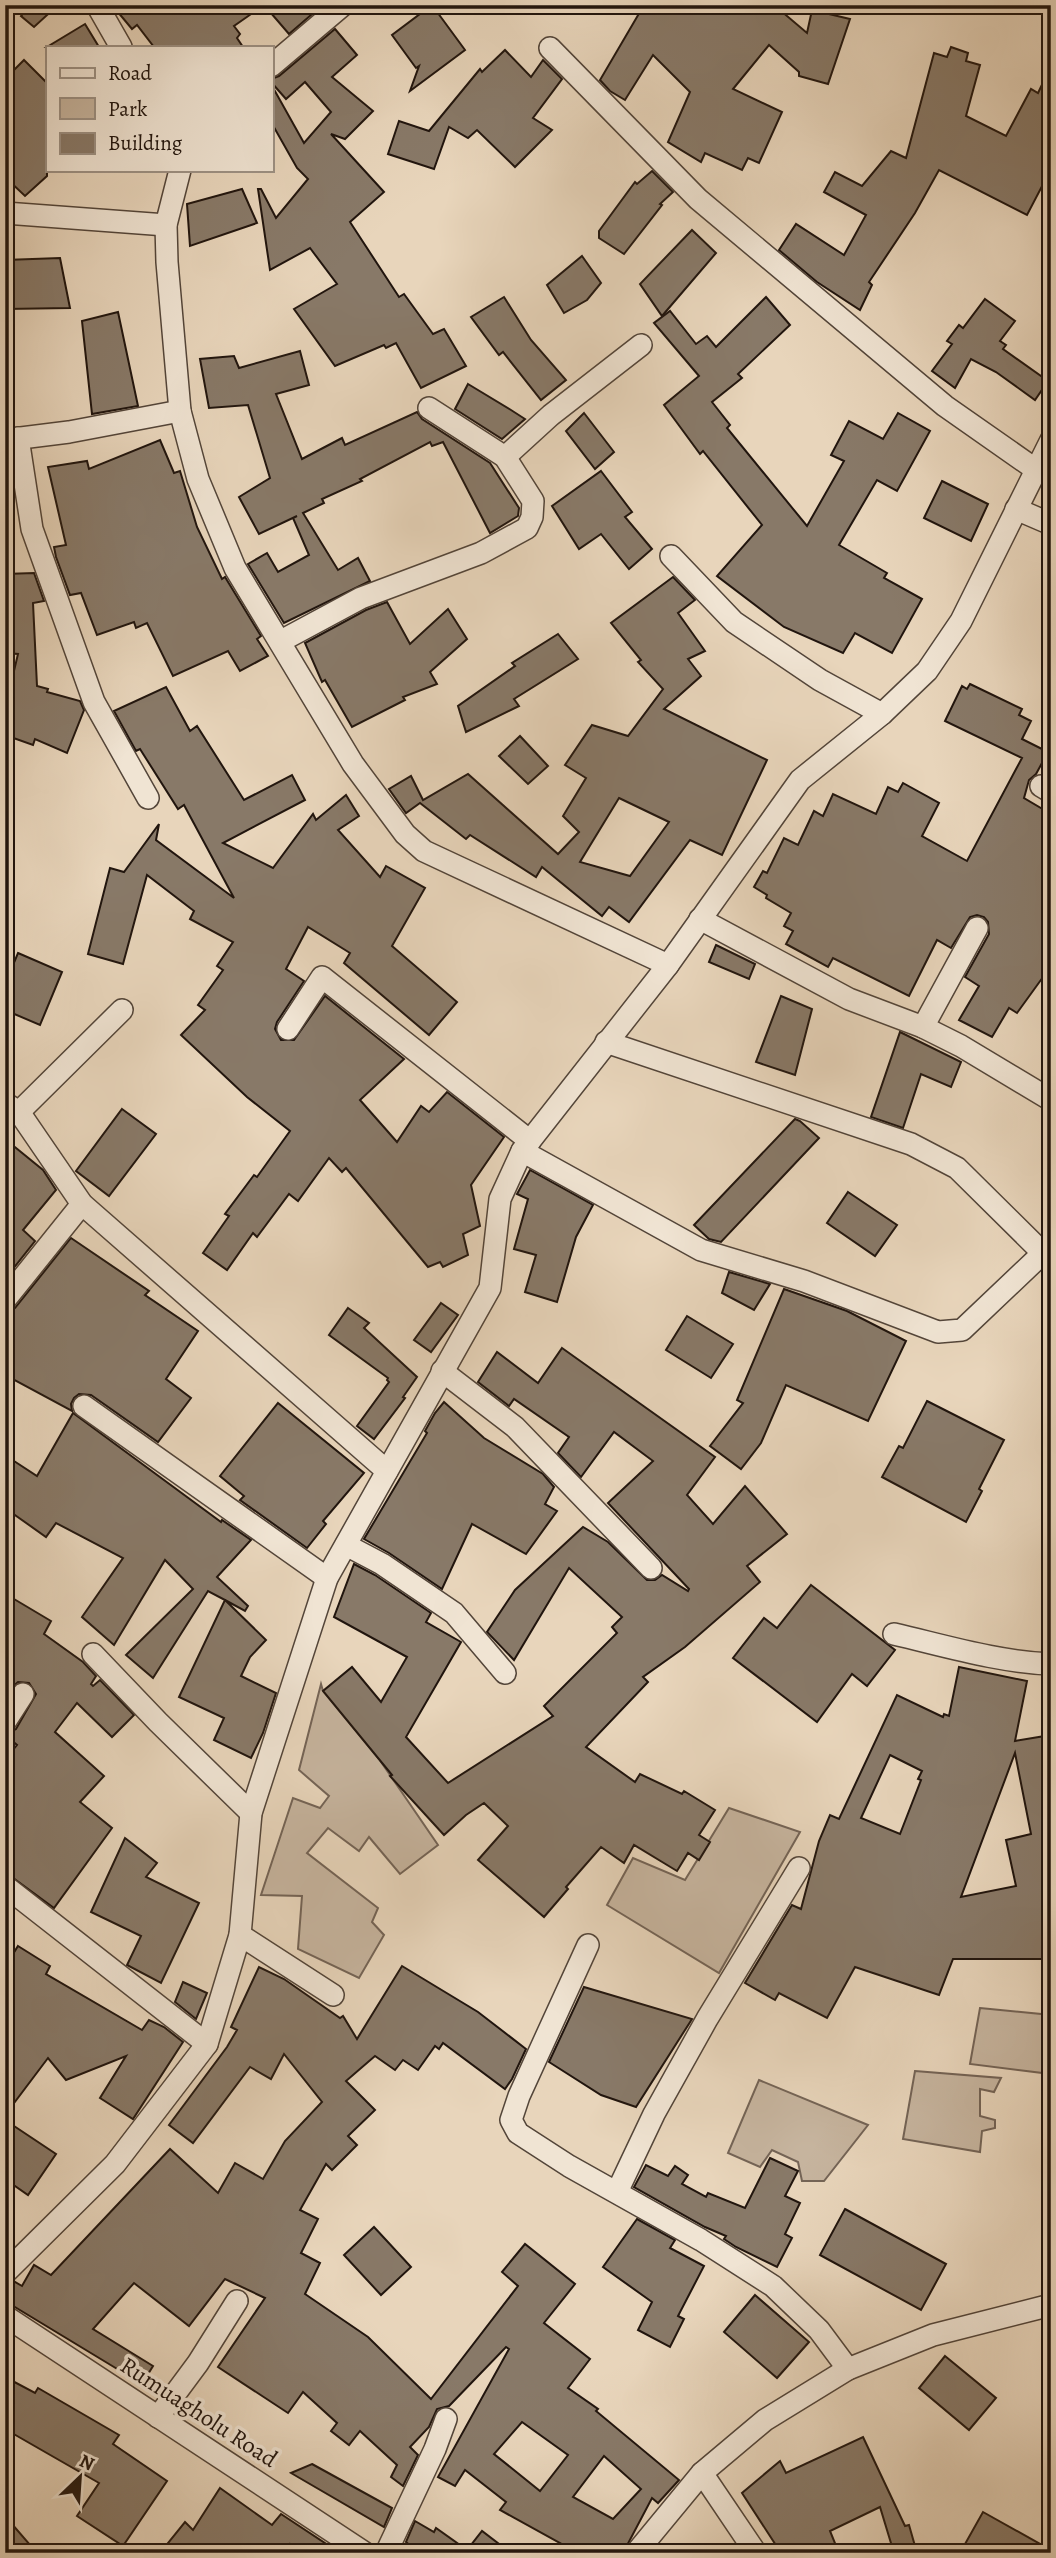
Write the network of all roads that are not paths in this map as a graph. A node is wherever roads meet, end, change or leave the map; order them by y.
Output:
1 (97, 5) edge
2 (343, 5) edge
3 (120, 46) edge
4 (550, 48) dead end
5 (273, 64) edge
6 (179, 172) edge
7 (5, 213) edge
8 (166, 225) junction
9 (641, 345) dead end
10 (429, 408) dead end
11 (180, 411) junction
12 (12, 439) edge
13 (1051, 440) edge
14 (505, 457) junction
15 (1035, 469) junction
16 (1016, 509) junction
17 (1051, 524) edge
18 (671, 556) dead end
19 (281, 641) junction
20 (883, 714) junction
21 (148, 797) dead end
22 (700, 919) junction
23 (977, 928) dead end
24 (668, 965) junction
25 (122, 1010) dead end
26 (923, 1027) junction
27 (288, 1029) dead end
28 (606, 1042) junction
29 (1051, 1100) edge
30 (12, 1107) edge
31 (526, 1146) junction
32 (82, 1204) junction
33 (1046, 1258) edge
34 (5, 1300) edge
35 (442, 1371) junction
36 (84, 1406) dead end
37 (387, 1471) junction
38 (346, 1545) junction
39 (651, 1568) dead end
40 (327, 1578) junction
41 (894, 1634) dead end
42 (93, 1654) dead end
43 (1051, 1664) edge
44 (505, 1673) dead end
45 (23, 1694) dead end
46 (5, 1722) edge
47 (251, 1813) junction
48 (799, 1868) dead end
49 (5, 1886) edge
50 (240, 1935) junction
51 (588, 1945) dead end
52 (333, 1995) dead end
53 (207, 2044) junction
54 (617, 2192) junction
55 (5, 2273) edge
56 (237, 2301) dead end
57 (1051, 2305) edge
58 (5, 2316) edge
59 (848, 2369) junction
60 (158, 2417) junction
61 (446, 2420) dead end
62 (702, 2473) junction
63 (365, 2553) edge
64 (386, 2553) edge
65 (636, 2553) edge
66 (756, 2553) edge

1 - 3 street
2 - 5 street
4 - 15 street
6 - 8 street
7 - 8 street
8 - 11 street
9 - 14 street
10 - 14 street
11 - 12 street
11 - 19 street
12 - 21 street
13 - 15 street
14 - 19 street
15 - 16 street
16 - 17 street
16 - 20 street
18 - 20 street
19 - 24 street
20 - 22 street
22 - 24 street
22 - 26 street
23 - 26 street
24 - 28 street
25 - 30 street
26 - 29 street
27 - 31 street
28 - 31 street
28 - 33 street
30 - 32 street
31 - 33 street
31 - 35 street
32 - 34 street
32 - 37 street
35 - 37 street
35 - 39 street
36 - 40 street
37 - 38 street
38 - 40 street
38 - 44 street
40 - 47 street
41 - 43 street
42 - 47 street
45 - 46 street
47 - 50 street
48 - 54 street
49 - 53 street
50 - 52 street
50 - 53 street
51 - 54 street
53 - 55 street
54 - 59 street
56 - 60 street
57 - 59 street
58 - 60 street, Rumuagholu Road
59 - 62 street
60 - 63 street, Rumuagholu Road
61 - 64 street
62 - 65 street
62 - 66 street

